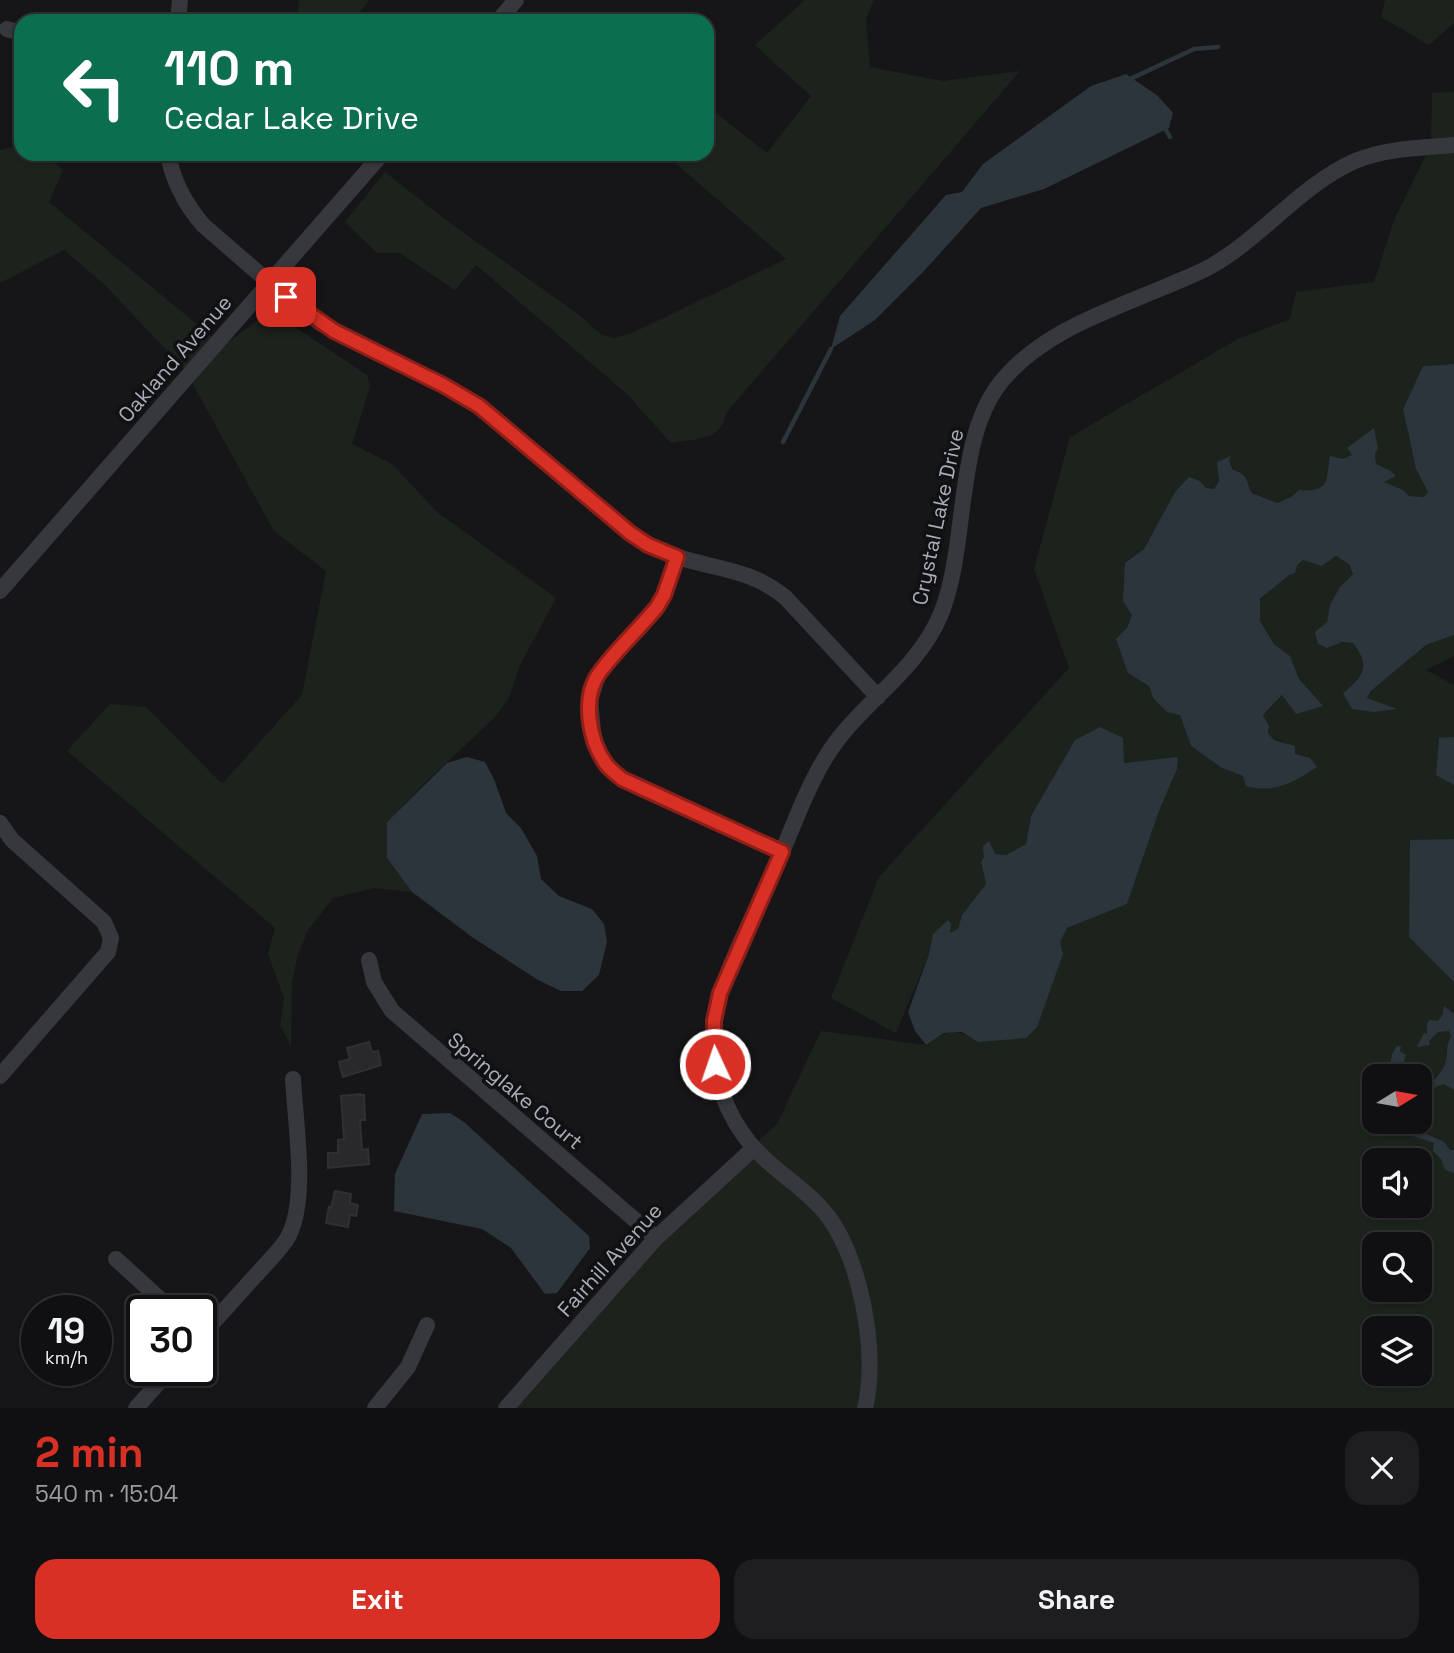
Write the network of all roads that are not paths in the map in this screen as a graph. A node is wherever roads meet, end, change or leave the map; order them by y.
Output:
1 (516, 0) edge
2 (504, 14) edge
3 (1454, 145) edge
4 (170, 161) edge
5 (376, 161) edge
6 (270, 283) junction
7 (677, 557) junction
8 (0, 591) edge
9 (878, 697) junction
10 (0, 823) edge
11 (782, 852) junction
12 (369, 960) dead end
13 (0, 1076) edge
14 (293, 1079) dead end
15 (754, 1148) junction
16 (656, 1238) junction
17 (116, 1259) dead end
18 (155, 1295) edge
19 (217, 1318) edge
20 (427, 1325) dead end
21 (156, 1386) edge
22 (136, 1408) edge
23 (375, 1408) edge
24 (506, 1408) edge
25 (865, 1408) edge

1 - 2 street
3 - 9 street, Crystal Lake Drive
4 - 6 street
5 - 6 street, Oakland Avenue
6 - 7 street
6 - 8 street, Oakland Avenue
7 - 9 street
7 - 11 street
9 - 11 street, Crystal Lake Drive
10 - 13 street
11 - 15 street, Crystal Lake Drive
12 - 16 street, Springlake Court
14 - 19 street
15 - 16 street, Fairhill Avenue
15 - 25 street, Crystal Lake Drive
16 - 24 street, Fairhill Avenue
17 - 18 street
20 - 23 street
21 - 22 street

